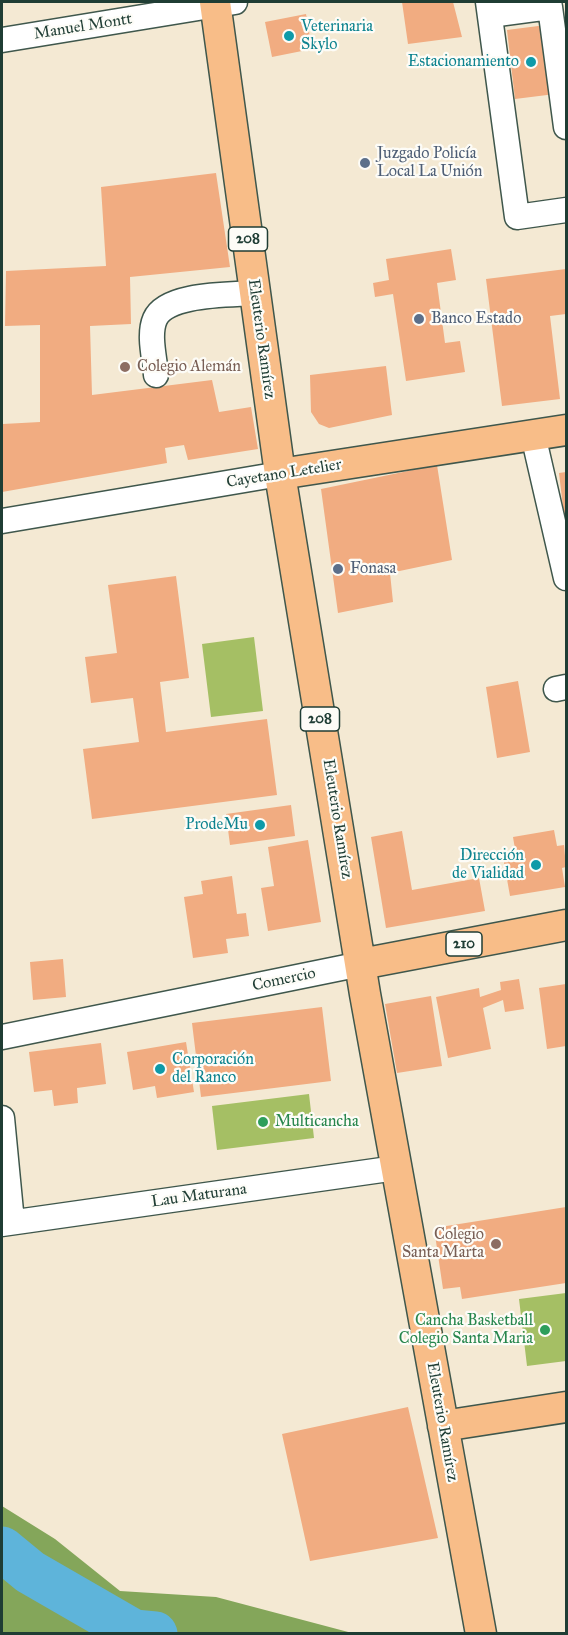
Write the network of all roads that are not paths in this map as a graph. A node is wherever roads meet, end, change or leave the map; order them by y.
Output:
1 (222, 2) edge
2 (489, 8) edge
3 (2, 40) edge
4 (567, 128) edge
5 (567, 210) edge
6 (255, 293) junction
7 (156, 375) dead end
8 (567, 430) edge
9 (533, 435) junction
10 (280, 474) junction
11 (2, 521) edge
12 (567, 578) edge
13 (567, 925) edge
14 (361, 964) junction
15 (2, 1037) edge
16 (2, 1118) edge
17 (396, 1167) junction
18 (7, 1223) edge
19 (567, 1407) edge
20 (443, 1426) junction
21 (481, 1634) edge

1 - 3 street, Manuel Montt
1 - 6 main road, Eleuterio Ramírez / 208
2 - 4 street
2 - 5 street
6 - 7 street
6 - 10 main road, Eleuterio Ramírez / 208
8 - 9 main road, Cayetano Letelier
9 - 10 main road, Cayetano Letelier
9 - 12 street
10 - 11 street, Cayetano Letelier
10 - 14 main road, Eleuterio Ramírez / 208
13 - 14 main road, Comercio / 210
14 - 15 street, Comercio
14 - 17 main road, Eleuterio Ramírez
16 - 18 street
17 - 18 street, Lau Maturana
17 - 20 main road, Eleuterio Ramírez
19 - 20 main road
20 - 21 main road, Eleuterio Ramírez

